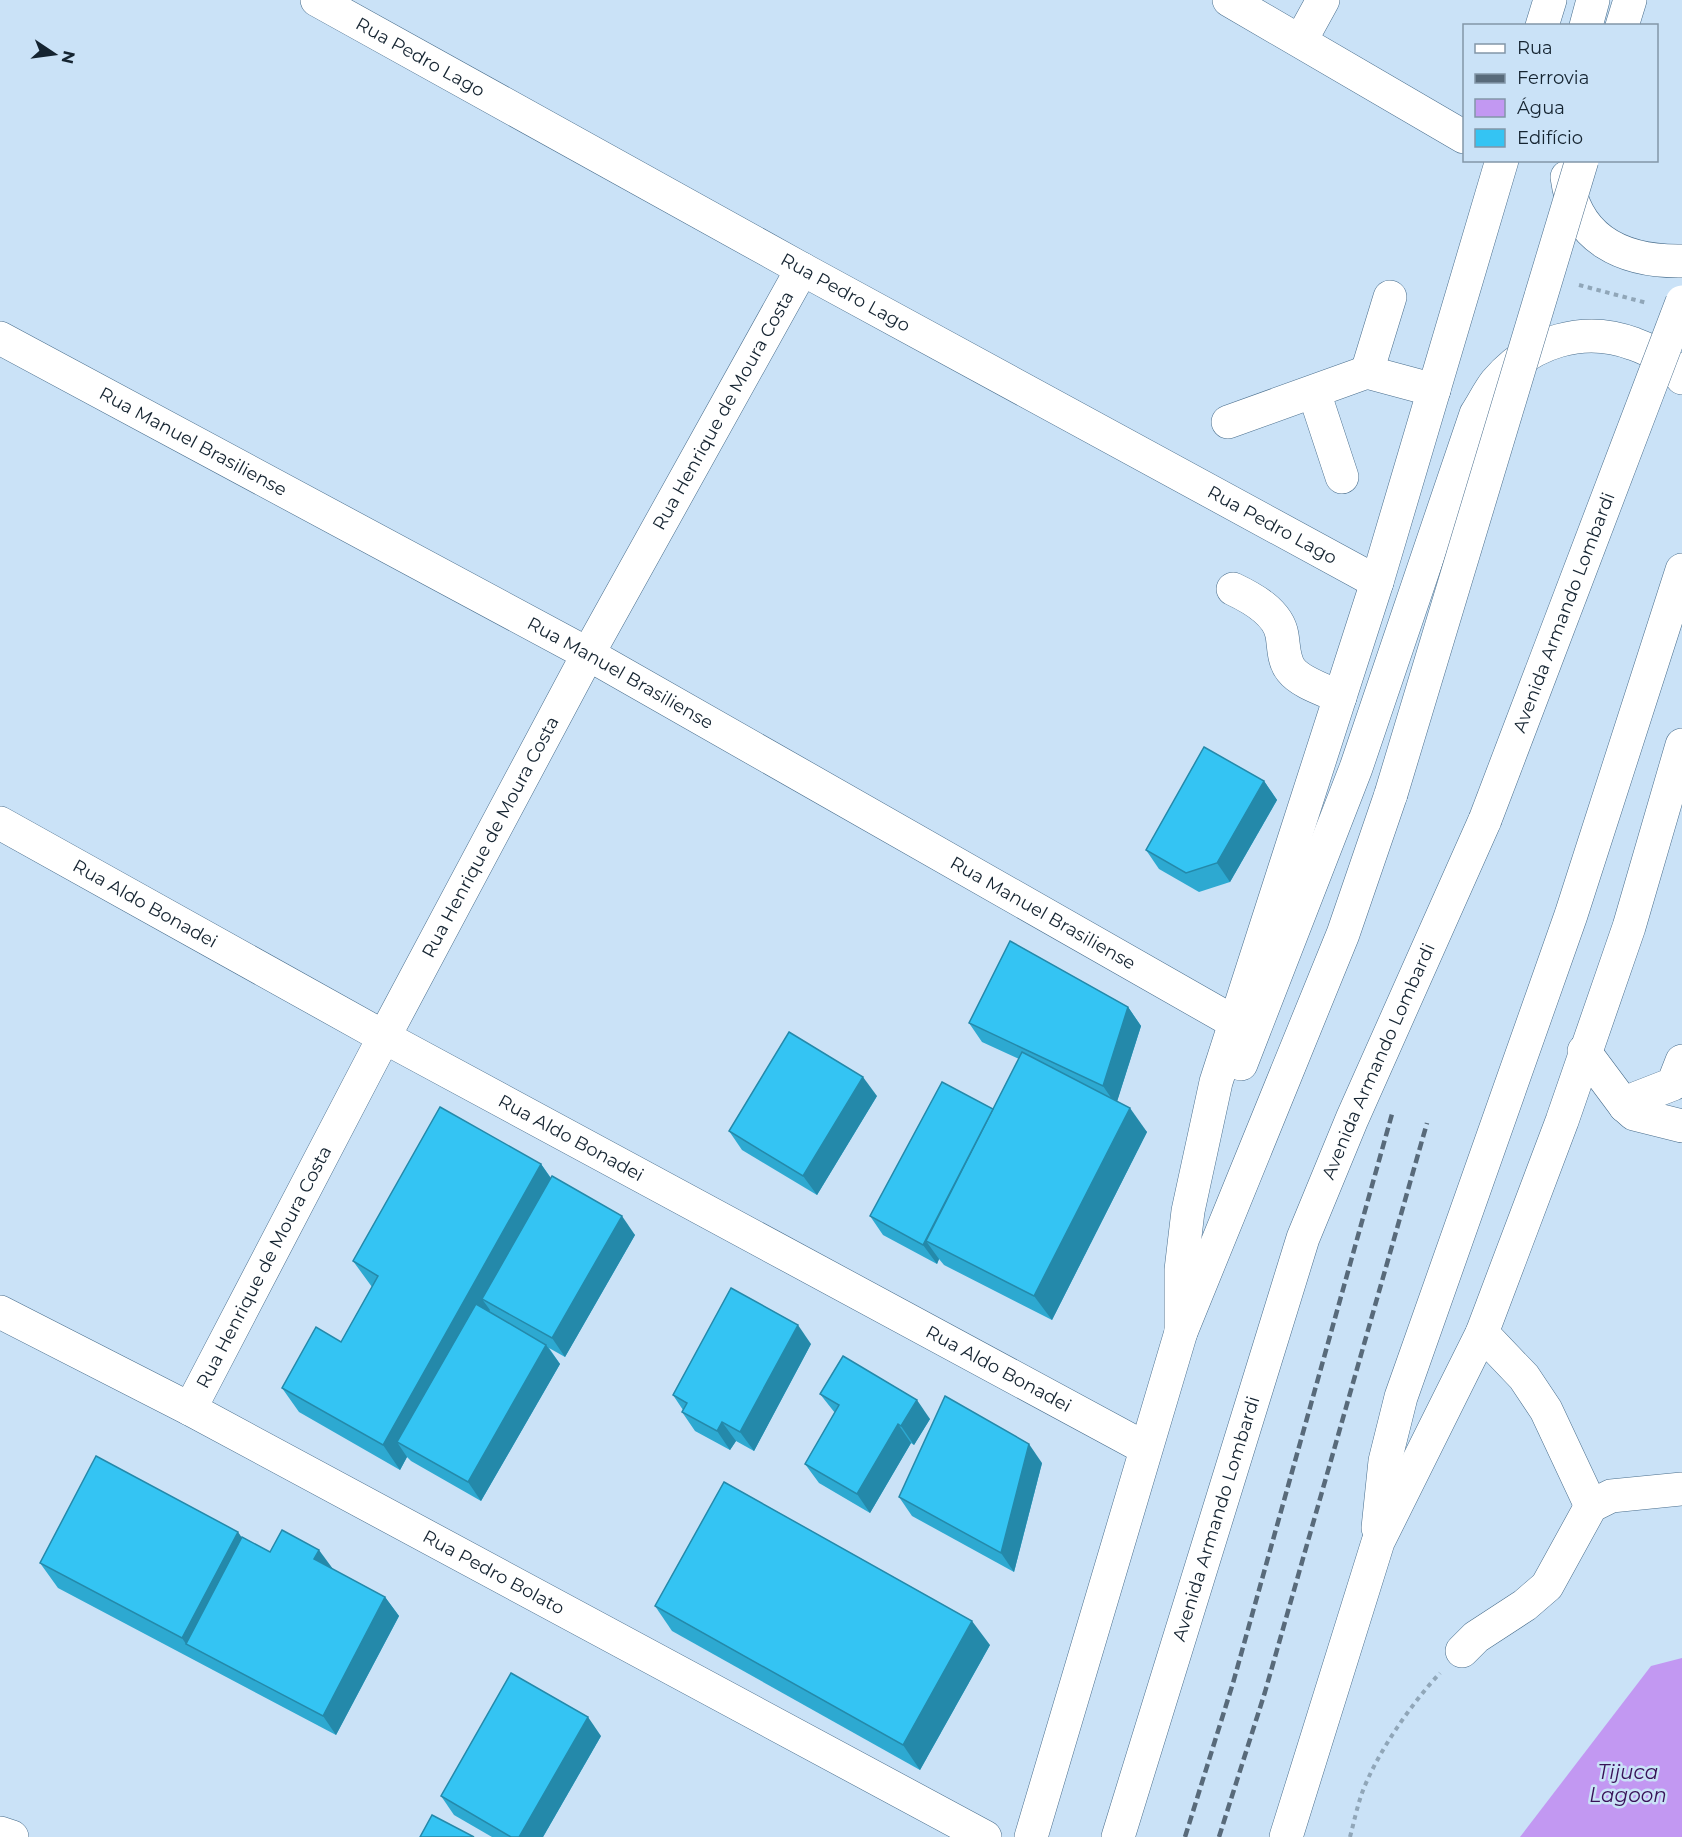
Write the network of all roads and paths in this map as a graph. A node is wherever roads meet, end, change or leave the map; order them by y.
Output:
1 (317, 0) edge
2 (1229, 0) edge
3 (1323, 0) edge
4 (1593, 0) edge
5 (1630, 0) edge
6 (1587, 24) edge
7 (1623, 24) edge
8 (1301, 40) junction
9 (1463, 136) edge
10 (1501, 162) edge
11 (1565, 162) edge
12 (1581, 162) edge
13 (1682, 261) edge
14 (802, 269) junction
15 (1390, 297) dead end
16 (1682, 302) edge
17 (0, 338) edge
18 (1367, 372) junction
19 (1682, 378) edge
20 (1434, 390) junction
21 (1314, 392) junction
22 (1228, 422) dead end
23 (1342, 477) dead end
24 (1682, 570) edge
25 (1377, 582) junction
26 (1233, 589) dead end
27 (588, 654) junction
28 (1340, 697) junction
29 (1682, 745) edge
30 (1677, 781) edge
31 (0, 823) edge
32 (1234, 1022) junction
33 (384, 1037) junction
34 (1584, 1051) junction
35 (1682, 1062) edge
36 (1625, 1106) junction
37 (1682, 1126) edge
38 (1200, 1157) junction
39 (0, 1312) edge
40 (1181, 1332) junction
41 (1482, 1333) junction
42 (190, 1409) junction
43 (1145, 1448) junction
44 (1682, 1489) edge
45 (1592, 1506) junction
46 (1378, 1542) junction
47 (1462, 1651) joint
48 (0, 1833) edge
49 (12, 1837) edge
50 (985, 1837) edge
51 (1031, 1837) edge
52 (1118, 1837) edge
53 (1286, 1837) edge
54 (1350, 1837) edge

1 - 14 main road, Rua Pedro Lago
2 - 8 main road
3 - 8 main road
4 - 6 main road
5 - 7 main road
8 - 9 main road
10 - 20 main road
11 - 13 main road
12 - 40 main road, bridge
14 - 25 main road, Rua Pedro Lago
14 - 27 main road, Rua Henrique de Moura Costa
15 - 18 main road
16 - 52 main road, Avenida Armando Lombardi, bridge
17 - 27 main road, Rua Manuel Brasiliense
18 - 20 main road
18 - 21 main road
19 - 38 main road
20 - 25 main road
21 - 22 main road
21 - 23 main road
24 - 46 main road
25 - 28 main road
26 - 28 main road
27 - 32 main road, Rua Manuel Brasiliense
27 - 33 main road, Rua Henrique de Moura Costa
28 - 32 main road
29 - 30 main road
30 - 34 main road
31 - 33 main road, Rua Aldo Bonadei
32 - 38 main road
33 - 42 main road, Rua Henrique de Moura Costa
33 - 43 main road, Rua Aldo Bonadei
34 - 36 main road
34 - 41 main road
35 - 36 main road
36 - 37 main road
38 - 40 main road
39 - 42 main road, Rua Pedro Bolato
40 - 43 main road
41 - 45 main road
41 - 46 main road
42 - 50 main road, Rua Pedro Bolato
43 - 51 main road
44 - 45 main road
45 - 47 main road
46 - 53 main road
47 - 54 path
48 - 49 main road

